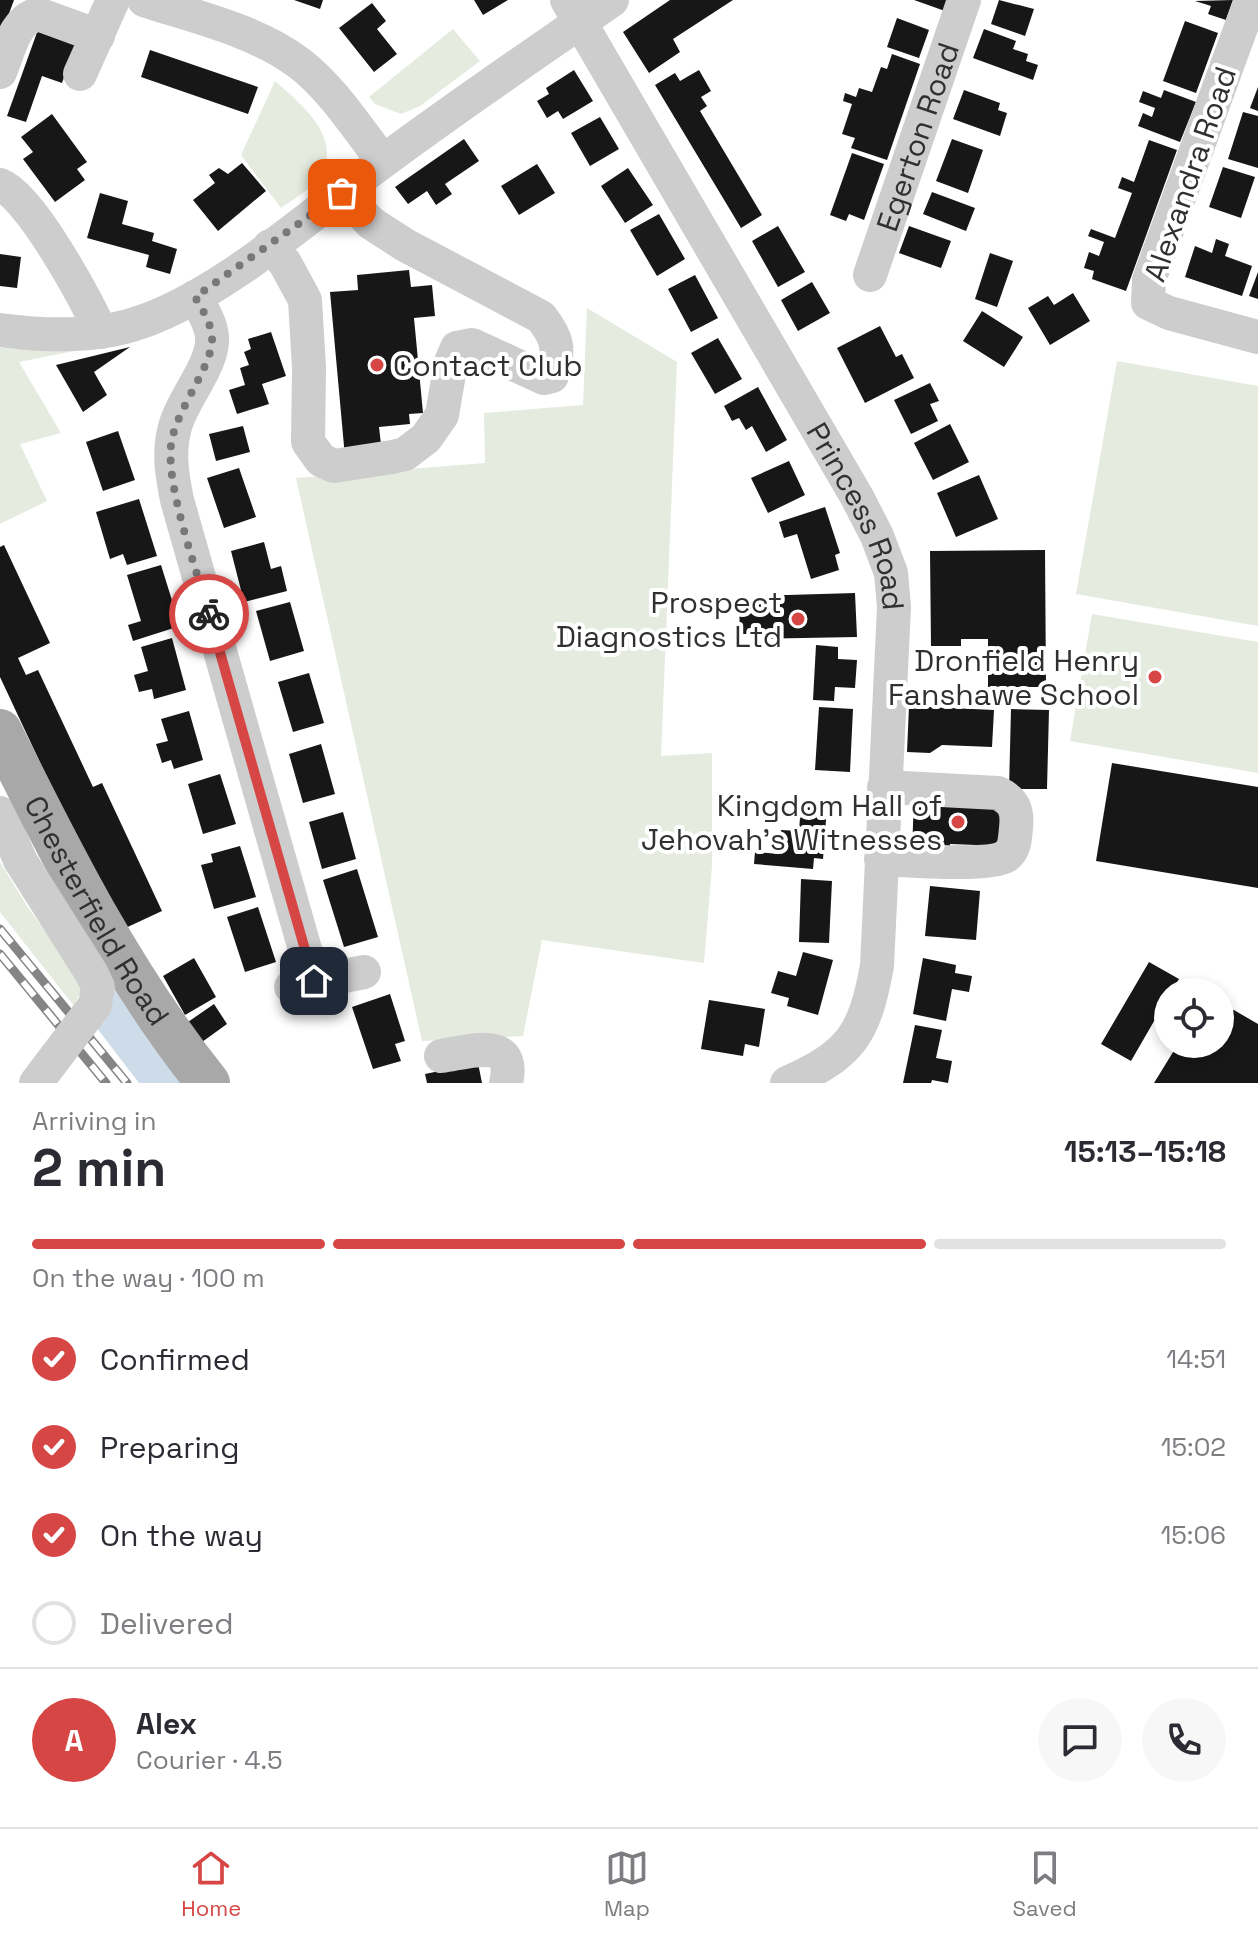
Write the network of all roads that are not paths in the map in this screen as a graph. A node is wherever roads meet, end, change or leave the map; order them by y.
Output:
1 (113, 0) edge
2 (144, 0) edge
3 (612, 0) edge
4 (964, 0) edge
5 (1251, 0) edge
6 (573, 12) edge
7 (98, 36) junction
8 (0, 72) edge
9 (80, 74) dead end
10 (383, 161) junction
11 (0, 185) edge
12 (342, 193) junction
13 (270, 246) junction
14 (870, 275) dead end
15 (195, 297) junction
16 (0, 330) edge
17 (101, 332) junction
18 (1258, 337) edge
19 (0, 731) edge
20 (884, 787) junction
21 (0, 813) edge
22 (881, 859) junction
23 (364, 972) dead end
24 (441, 1056) dead end
25 (36, 1083) edge
26 (208, 1083) edge
27 (506, 1083) edge
28 (787, 1083) edge

1 - 7 street
2 - 10 street
3 - 6 street
4 - 14 street, Egerton Road
5 - 18 street, Alexandra Road
6 - 10 street
6 - 20 street, Princess Road
7 - 8 street
7 - 9 street
10 - 12 street
11 - 17 street
12 - 13 street
12 - 13 street
13 - 15 street
15 - 17 street
15 - 23 street
16 - 17 street
19 - 26 main road, Chesterfield Road
20 - 22 street, Princess Road
20 - 22 street
21 - 25 street, bridge
22 - 28 street, Princess Road
24 - 27 street

